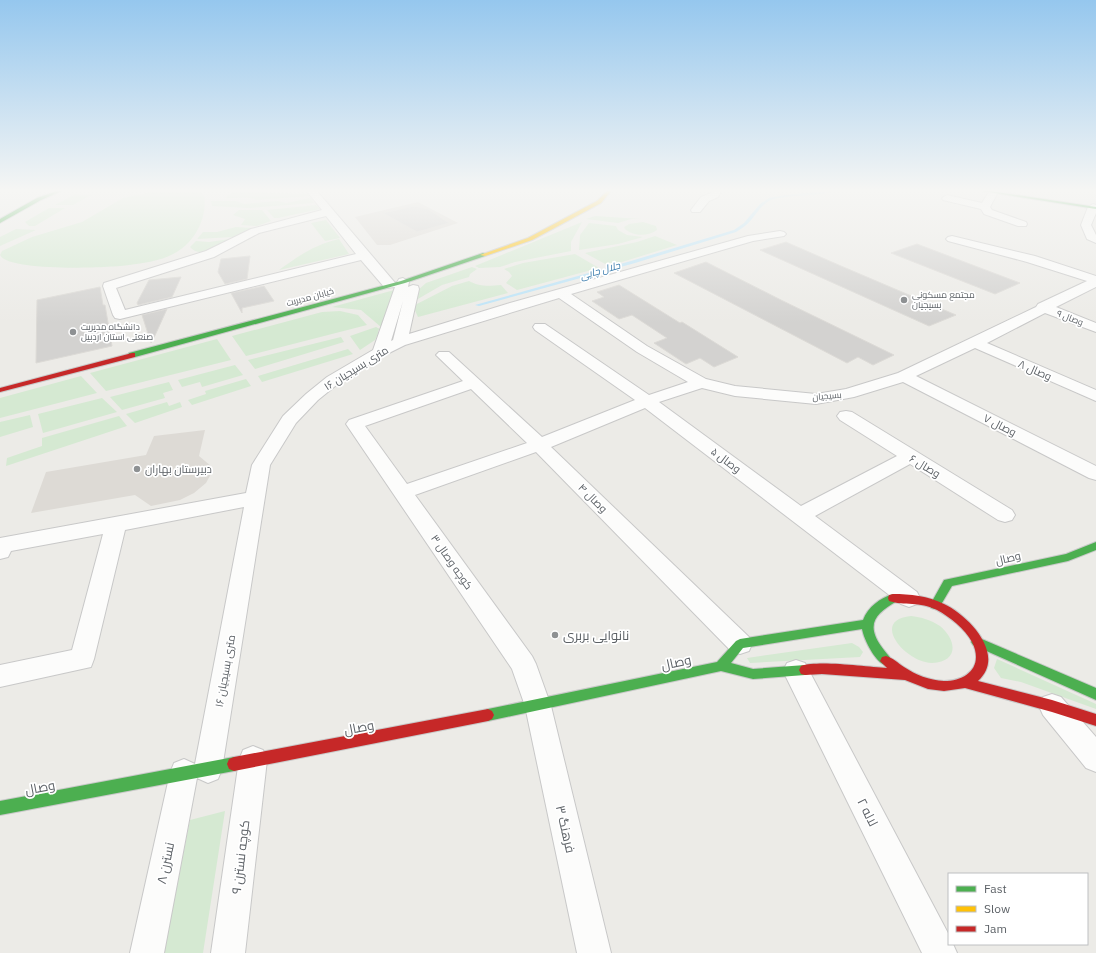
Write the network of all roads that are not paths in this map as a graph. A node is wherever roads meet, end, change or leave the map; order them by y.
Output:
1 (248, 234) edge
2 (347, 234) edge
3 (538, 234) edge
4 (777, 234) edge
5 (952, 239) dead end
6 (364, 256) junction
7 (403, 281) junction
8 (1096, 281) edge
9 (561, 293) junction
10 (1043, 307) junction
11 (540, 327) dead end
12 (1096, 328) edge
13 (400, 342) junction
14 (975, 343) junction
15 (380, 352) junction
16 (444, 355) dead end
17 (904, 376) junction
18 (473, 383) junction
19 (701, 383) junction
20 (0, 390) edge
21 (1096, 396) edge
22 (647, 400) junction
23 (846, 416) dead end
24 (539, 445) junction
25 (909, 457) junction
26 (1096, 474) edge
27 (404, 492) junction
28 (255, 498) junction
29 (1005, 515) dead end
30 (801, 516) junction
31 (116, 524) junction
32 (1096, 546) edge
33 (0, 551) edge
34 (909, 598) junction
35 (935, 605) junction
36 (867, 624) junction
37 (977, 642) junction
38 (740, 644) junction
39 (721, 666) junction
40 (796, 671) junction
41 (905, 675) junction
42 (0, 676) edge
43 (966, 683) junction
44 (1096, 694) edge
45 (538, 706) junction
46 (1052, 706) junction
47 (1096, 720) edge
48 (1096, 758) edge
49 (253, 760) junction
50 (196, 771) junction
51 (0, 808) edge
52 (147, 953) edge
53 (228, 953) edge
54 (594, 953) edge
55 (940, 953) edge

1 - 6 street
2 - 6 street
3 - 7 street, خیابان مدیریت
4 - 9 street, ۱۶ متری بسیجیان
5 - 8 street
6 - 7 street
7 - 13 street
7 - 15 street
7 - 20 street, خیابان مدیریت
8 - 10 street, بسیجیان
9 - 13 street, ۱۶ متری بسیجیان
9 - 19 street, بسیجیان
10 - 12 street, وصال ۹
10 - 14 street, بسیجیان
11 - 22 street, وصال ۵
13 - 15 street, ۱۶ متری بسیجیان
14 - 17 street, بسیجیان
14 - 21 street, وصال ۸
15 - 28 street, ۱۶ متری بسیجیان
16 - 18 street, وصال ۴
17 - 19 street, بسیجیان
17 - 26 street, وصال ۷
18 - 24 street, وصال ۴
18 - 27 street, کوچه وصال ۳
19 - 22 street
22 - 24 street
22 - 30 street, وصال ۵
23 - 25 street, وصال ۶
24 - 27 street
24 - 38 street, وصال ۴
25 - 29 street, وصال ۶
25 - 30 street
27 - 45 street, کوچه وصال ۳
28 - 31 street
28 - 50 street, ۱۶ متری بسیجیان
30 - 34 street, وصال ۵
31 - 33 street
31 - 42 street
32 - 35 street, وصال
34 - 35 street
34 - 36 street
35 - 37 street
36 - 38 street
36 - 41 street
37 - 43 street
37 - 44 street
38 - 39 street
39 - 40 street
39 - 45 street, وصال
40 - 41 street
40 - 55 street, لاله ۲
41 - 43 street
43 - 46 street
45 - 49 street, وصال
45 - 54 street, فرهنگ ۳
46 - 47 street
46 - 48 street
49 - 50 street, وصال
49 - 53 street, کوچه نسترن ۹
50 - 51 street, وصال
50 - 52 street, نسترن ۸

